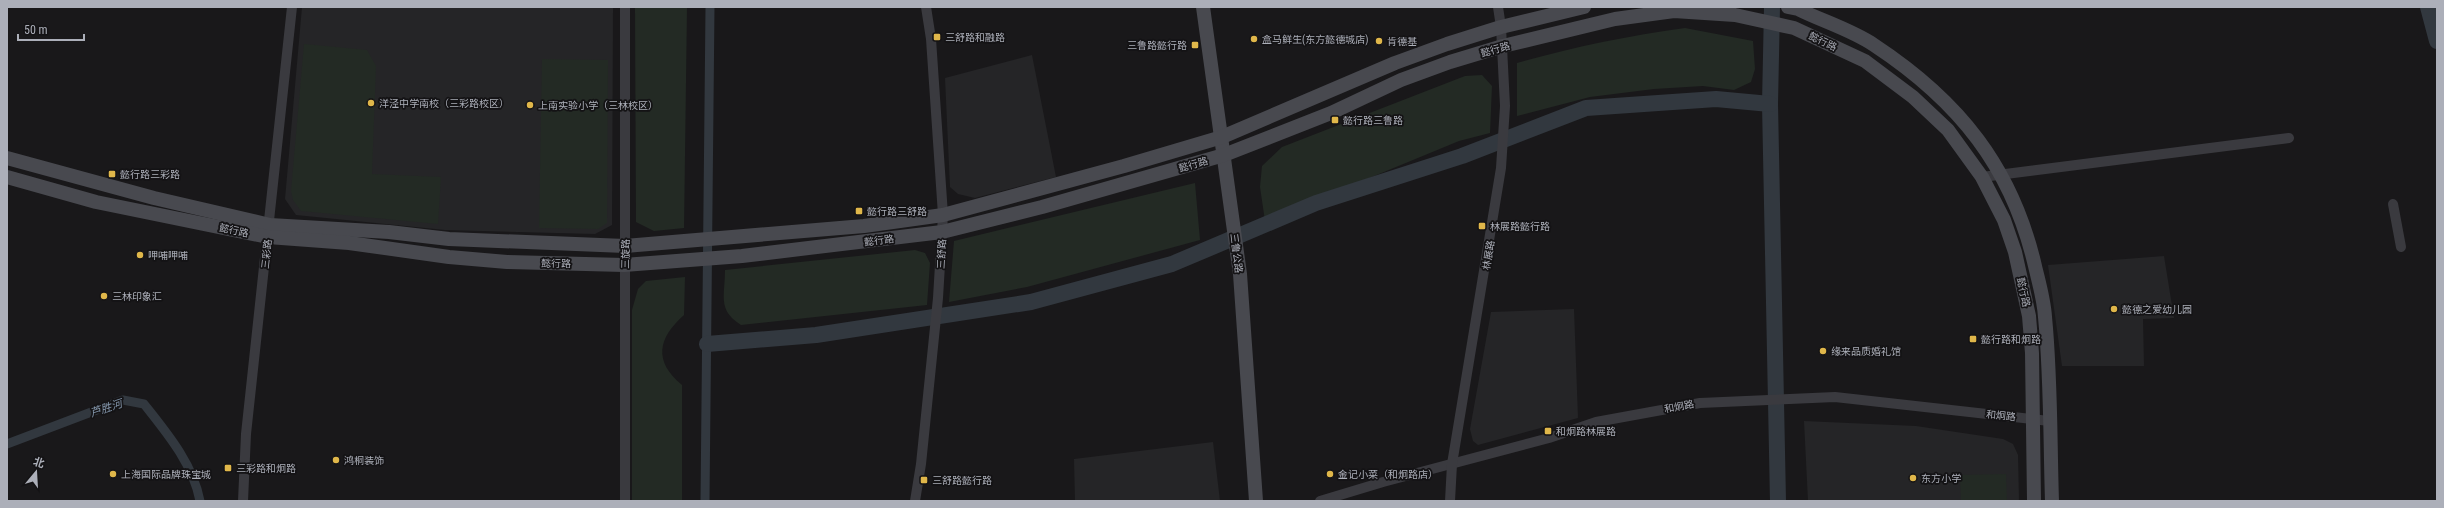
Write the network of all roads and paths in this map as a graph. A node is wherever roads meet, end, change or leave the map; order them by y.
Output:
1 (292, 7) edge
2 (625, 7) edge
3 (926, 7) edge
4 (1203, 7) edge
5 (1498, 7) edge
6 (1584, 7) edge
7 (1793, 8) edge
8 (1501, 27) junction
9 (1503, 46) junction
10 (1222, 137) junction
11 (2289, 138) dead end
12 (1224, 155) junction
13 (7, 158) edge
14 (2000, 173) junction
15 (1982, 177) junction
16 (7, 178) edge
17 (2393, 204) dead end
18 (943, 215) junction
19 (269, 231) junction
20 (942, 232) junction
21 (625, 246) junction
22 (2401, 247) dead end
23 (624, 265) junction
24 (2032, 419) junction
25 (2049, 420) junction
26 (1452, 464) junction
27 (243, 501) edge
28 (625, 501) edge
29 (915, 501) edge
30 (1256, 501) edge
31 (1320, 501) edge
32 (1450, 501) edge
33 (2034, 501) edge
34 (2052, 501) edge

1 - 19 street, 三彩路
2 - 21 street, 三旋路
3 - 18 street, 三舒路
4 - 10 street, 三鲁公路
5 - 8 street, 林展路
6 - 8 street, 懿行路
7 - 14 street, 懿行路
8 - 9 street, 林展路
8 - 10 street, 懿行路
9 - 12 street, 懿行路
9 - 15 street, 懿行路
9 - 26 street, 林展路
10 - 12 street, 三鲁公路
10 - 18 street, 懿行路
11 - 14 street
12 - 20 street, 懿行路
12 - 30 street, 三鲁公路
13 - 19 street, 懿行路
14 - 15 street
14 - 25 street, 懿行路
15 - 24 street, 懿行路
16 - 19 street, 懿行路
17 - 22 street
18 - 20 street, 三舒路
18 - 21 street, 懿行路
19 - 21 street, 懿行路
19 - 23 street, 懿行路
19 - 27 street, 三彩路
20 - 23 street, 懿行路
20 - 29 street, 三舒路
21 - 23 street, 三旋路
23 - 28 street, 三旋路
24 - 25 street, 和炯路
24 - 26 street, 和炯路
24 - 33 street, 懿行路
25 - 34 street, 懿行路
26 - 31 street, 和炯路
26 - 32 street, 林展路

